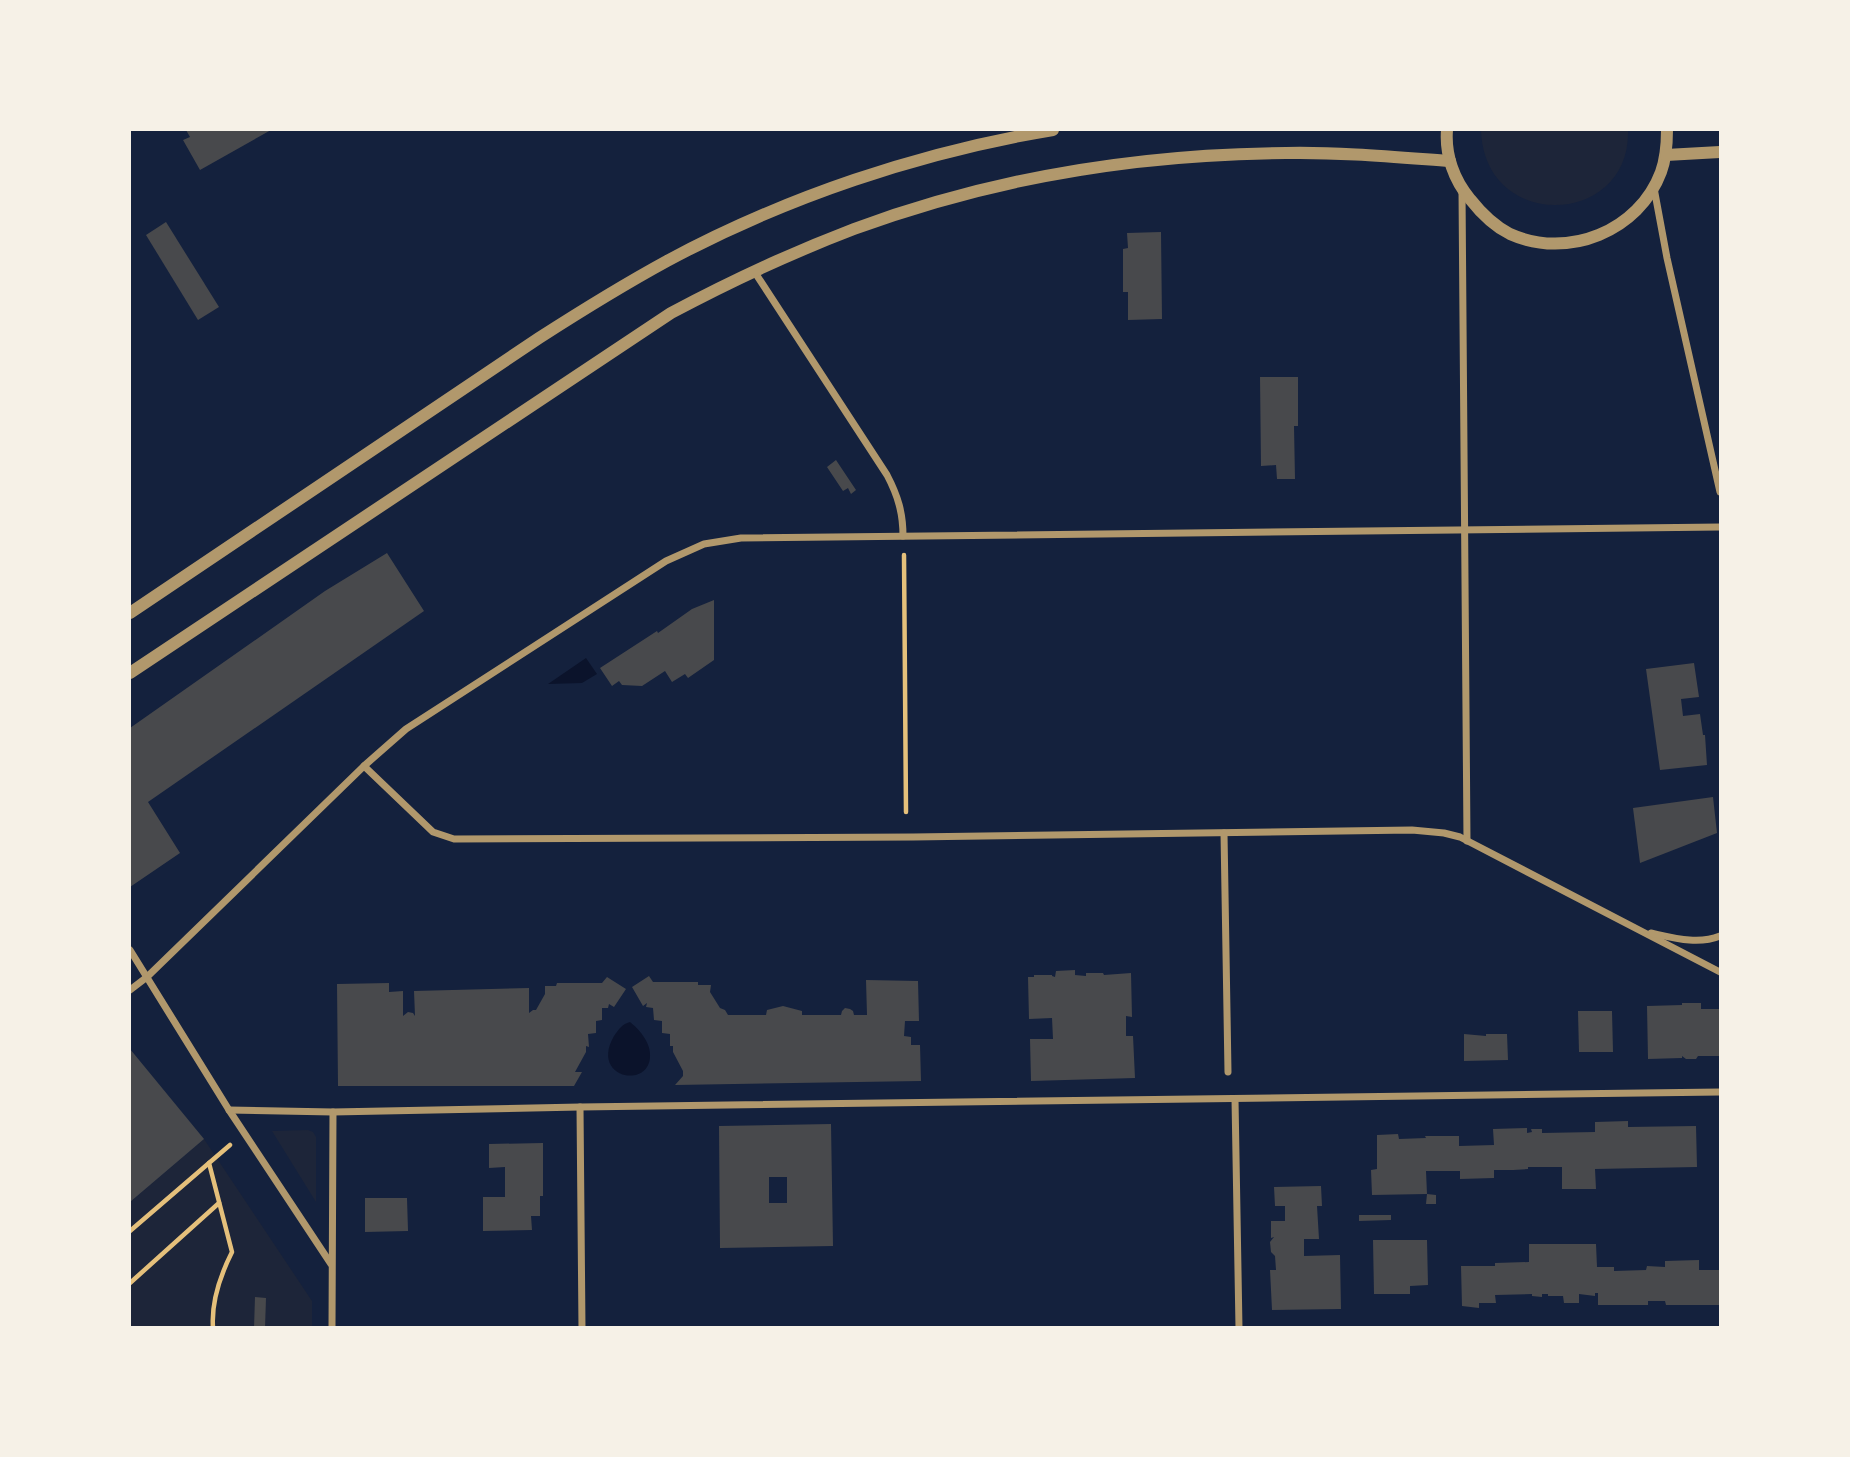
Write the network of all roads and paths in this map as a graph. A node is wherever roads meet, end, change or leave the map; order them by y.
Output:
1 (1053, 130) edge
2 (1447, 130) edge
3 (1667, 130) edge
4 (1720, 152) edge
5 (1666, 155) junction
6 (1450, 161) junction
7 (1654, 187) junction
8 (1462, 189) junction
9 (754, 271) junction
10 (1720, 492) edge
11 (1720, 527) edge
12 (1466, 530) junction
13 (903, 536) junction
14 (130, 614) edge
15 (130, 673) edge
16 (364, 765) junction
17 (906, 811) dead end
18 (1224, 833) junction
19 (1467, 841) junction
20 (1640, 931) junction
21 (1720, 936) edge
22 (130, 950) edge
23 (1720, 972) edge
24 (147, 977) junction
25 (130, 990) edge
26 (1228, 1072) dead end
27 (1720, 1093) edge
28 (1235, 1099) junction
29 (580, 1107) junction
30 (229, 1110) junction
31 (333, 1112) junction
32 (244, 1132) junction
33 (209, 1163) junction
34 (219, 1203) junction
35 (130, 1231) edge
36 (331, 1264) junction
37 (130, 1283) edge
38 (213, 1328) edge
39 (332, 1328) edge
40 (582, 1328) edge
41 (1239, 1328) edge

1 - 14 street
2 - 6 street
3 - 5 street
4 - 5 street
5 - 7 street
6 - 8 street
6 - 9 street
7 - 8 street
7 - 10 street
8 - 12 street
9 - 13 street
9 - 15 street
11 - 12 street
12 - 13 street
12 - 19 street
13 - 16 street
13 - 17 path
16 - 18 street
16 - 24 street
18 - 19 street
18 - 26 street
19 - 20 street
20 - 21 street
20 - 23 street
22 - 24 street
24 - 25 street
24 - 30 street
27 - 28 street
28 - 29 street
28 - 41 street
29 - 31 street
29 - 40 street
30 - 31 street
30 - 32 street
31 - 36 street
32 - 33 path
32 - 36 street
33 - 34 path
33 - 35 path
34 - 37 path
34 - 38 path
36 - 39 street

